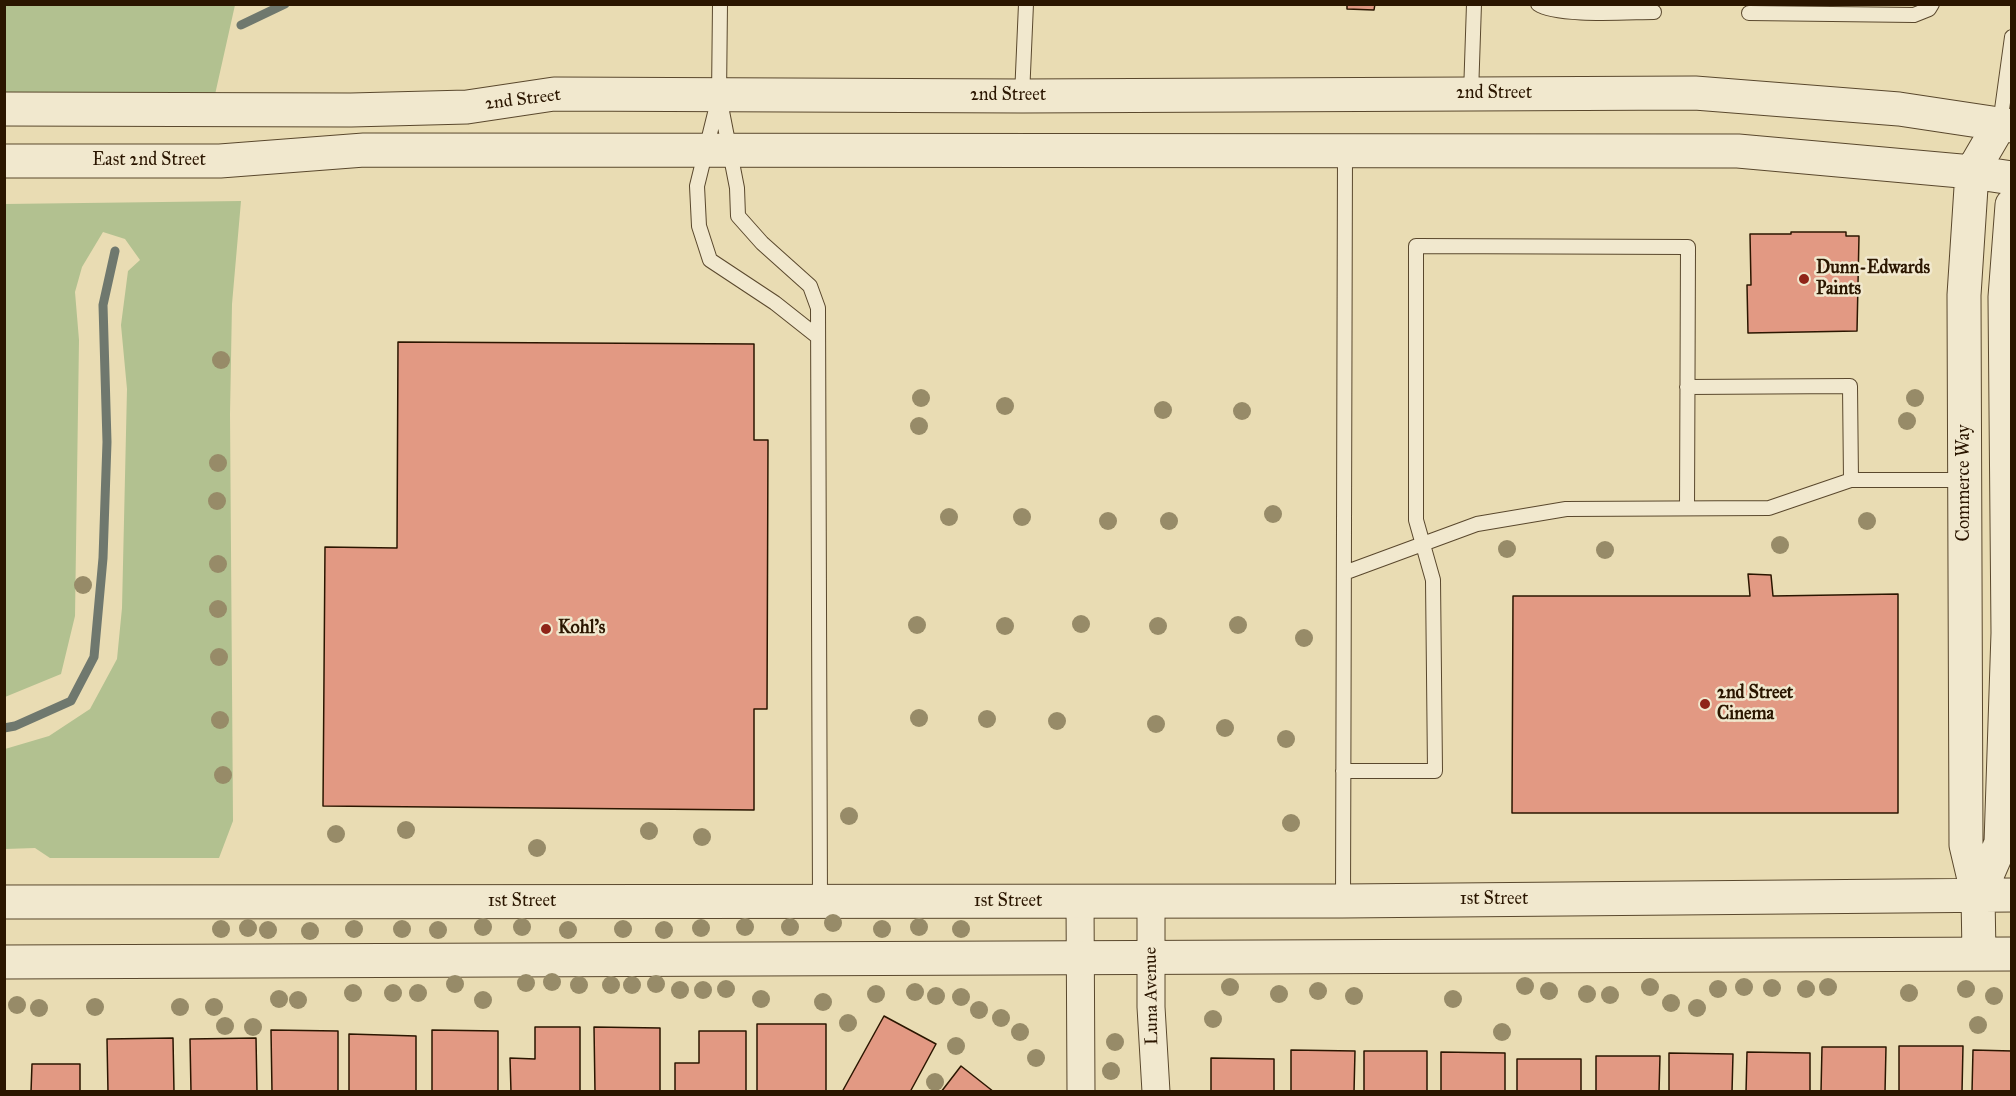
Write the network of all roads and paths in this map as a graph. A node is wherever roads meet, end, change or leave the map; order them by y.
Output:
1 (720, 4) edge
2 (1026, 4) edge
3 (1474, 4) edge
4 (1538, 4) edge
5 (1932, 4) edge
6 (1654, 12) dead end
7 (1749, 13) dead end
8 (2012, 37) edge
9 (1471, 94) junction
10 (720, 96) junction
11 (1023, 96) junction
12 (4, 108) edge
13 (2006, 125) edge
14 (718, 149) junction
15 (1345, 151) junction
16 (4, 161) edge
17 (2012, 171) edge
18 (1972, 172) junction
19 (2012, 178) edge
20 (2012, 205) edge
21 (818, 337) junction
22 (1687, 387) junction
23 (1851, 480) junction
24 (1965, 480) junction
25 (1687, 508) junction
26 (1423, 543) junction
27 (1344, 573) junction
28 (2010, 633) edge
29 (1343, 771) junction
30 (1978, 896) junction
31 (2012, 896) edge
32 (1080, 901) junction
33 (1151, 901) junction
34 (1342, 901) junction
35 (4, 902) edge
36 (820, 902) junction
37 (1979, 954) junction
38 (2012, 954) edge
39 (1080, 958) junction
40 (1151, 958) junction
41 (4, 962) edge
42 (1081, 1092) edge
43 (1156, 1092) edge

1 - 10 lane
2 - 11 lane
3 - 9 lane
4 - 6 lane
5 - 7 lane
8 - 13 lane
9 - 11 street, 2nd Street
9 - 13 street, 2nd Street
10 - 11 street, 2nd Street
10 - 12 street, 2nd Street
10 - 14 lane
10 - 14 lane
13 - 17 street
13 - 18 street, Commerce Way
14 - 15 street
14 - 16 street, East 2nd Street
14 - 21 lane
14 - 21 lane
15 - 18 street
15 - 27 lane
18 - 19 street
18 - 24 street, Commerce Way
20 - 28 street, Commerce Way
21 - 36 lane
22 - 23 lane
22 - 25 lane
22 - 26 lane
23 - 24 lane
23 - 25 lane
24 - 30 street, Commerce Way
25 - 26 lane
26 - 27 lane
26 - 29 lane
27 - 29 lane
28 - 30 street, Commerce Way
29 - 34 lane
30 - 31 street, 1st Street
30 - 34 street, 1st Street
30 - 37 street, Commerce Way
32 - 33 street, 1st Street
32 - 36 street, 1st Street
32 - 39 street
33 - 34 street, 1st Street
33 - 40 street, Luna Avenue
35 - 36 street, 1st Street
37 - 38 street
37 - 40 street
39 - 40 street
39 - 41 street
39 - 42 street
40 - 43 street, Luna Avenue

